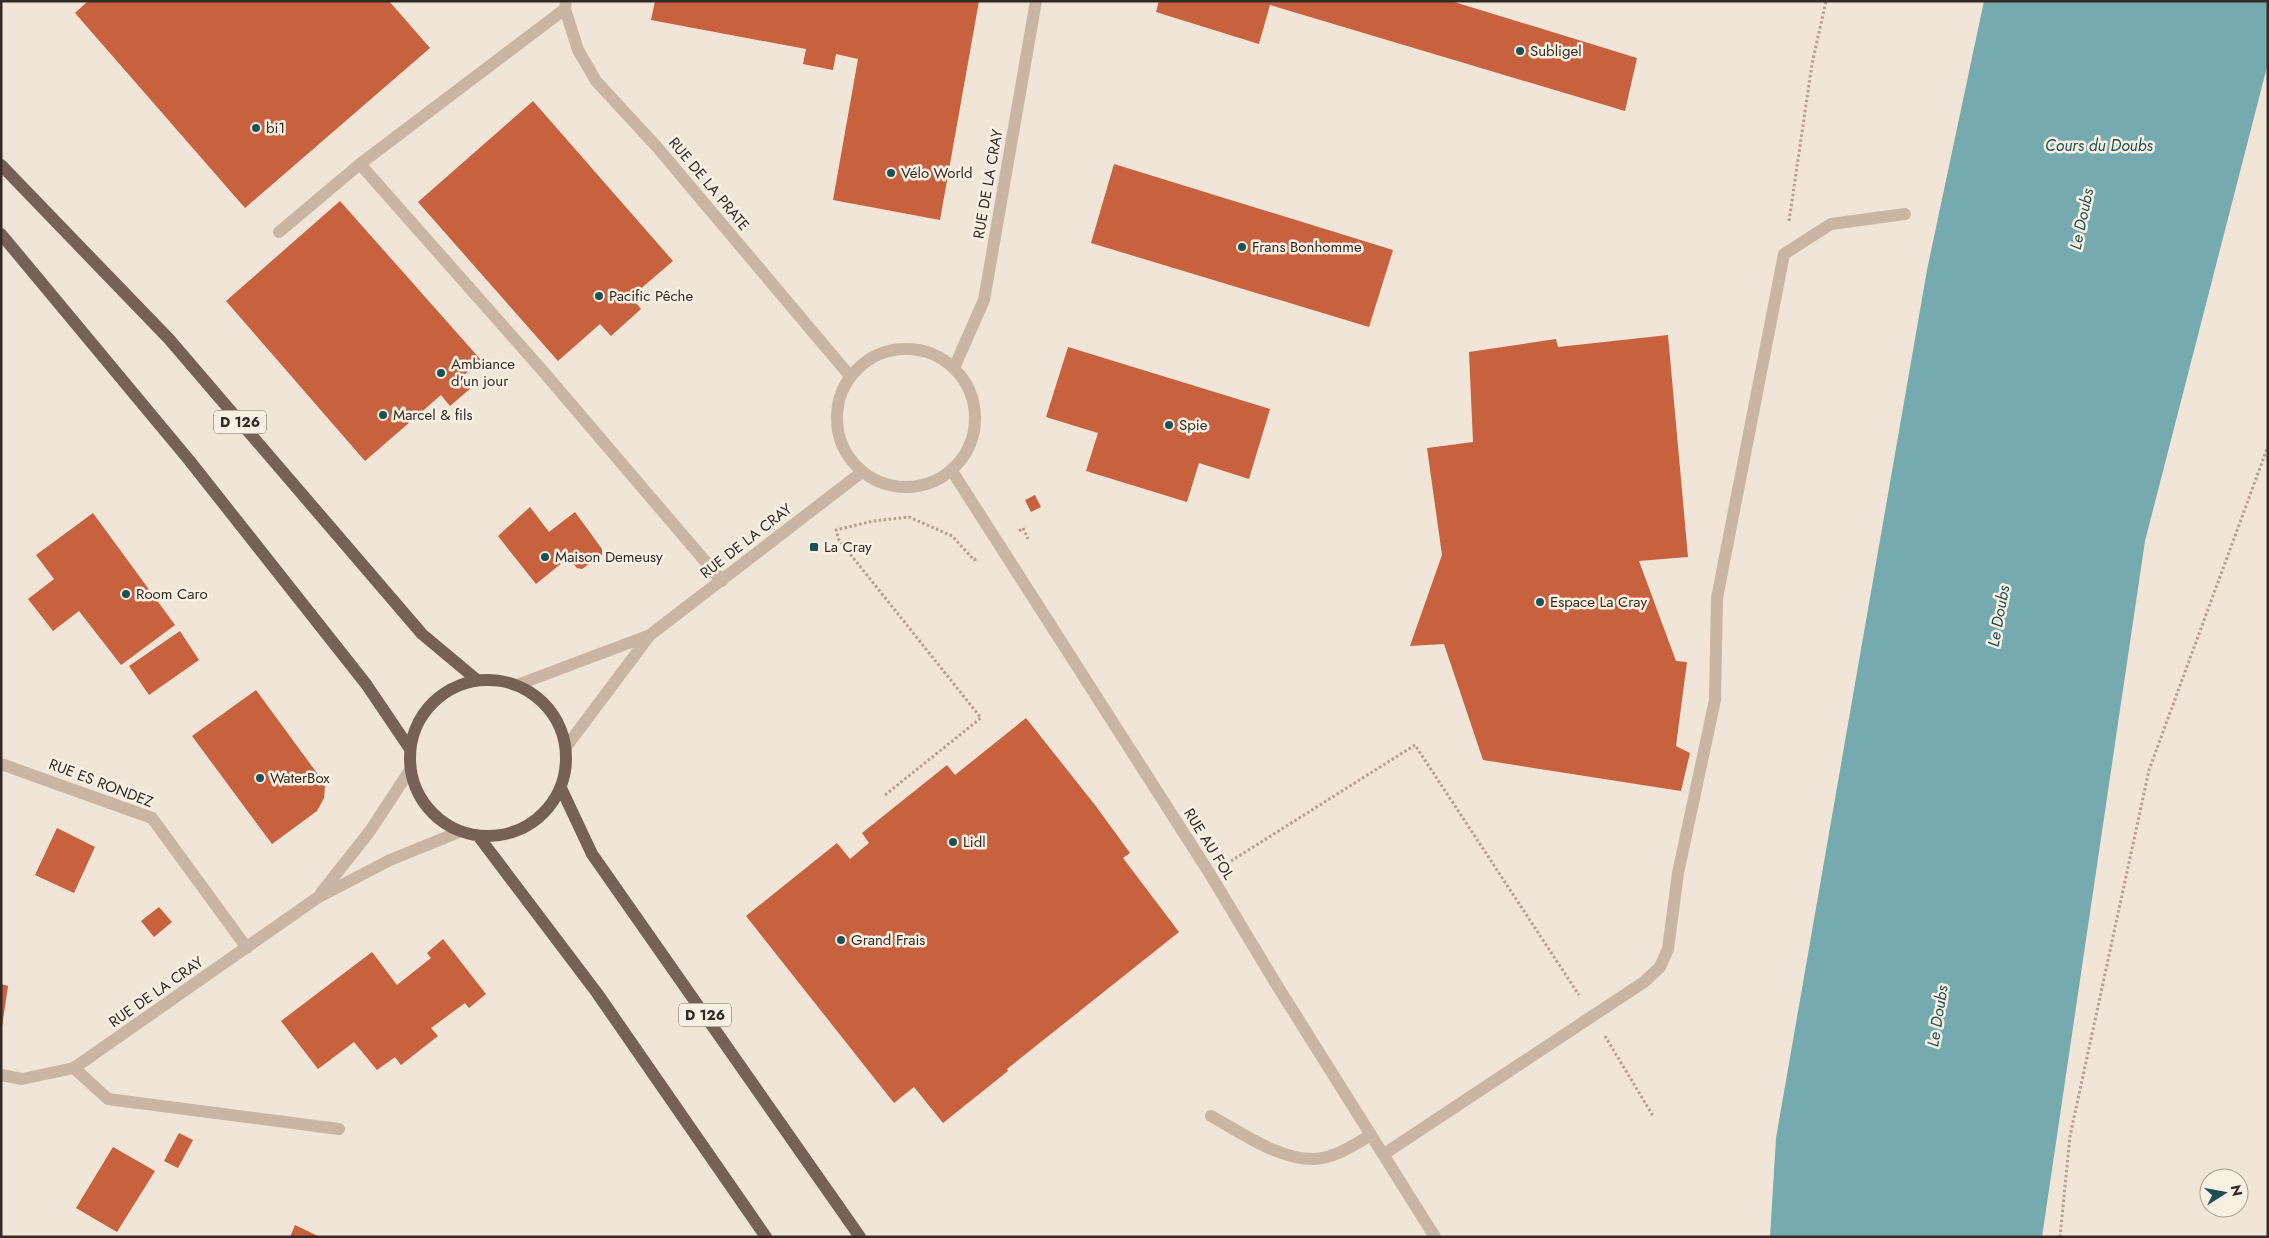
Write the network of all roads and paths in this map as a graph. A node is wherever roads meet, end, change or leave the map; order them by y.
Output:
1 (1036, 1) edge
2 (1826, 1) edge
3 (566, 5) edge
4 (360, 164) junction
5 (1, 165) edge
6 (1905, 214) dead end
7 (278, 232) dead end
8 (1, 234) edge
9 (1784, 254) junction
10 (954, 368) junction
11 (850, 376) junction
12 (2268, 446) edge
13 (952, 471) junction
14 (862, 472) junction
15 (839, 540) dead end
16 (722, 581) junction
17 (650, 635) junction
18 (477, 680) junction
19 (517, 685) junction
20 (566, 747) junction
21 (410, 749) junction
22 (1, 764) edge
23 (410, 770) junction
24 (561, 788) junction
25 (885, 795) dead end
26 (459, 832) junction
27 (479, 837) junction
28 (1210, 874) junction
29 (317, 898) junction
30 (247, 948) junction
31 (1593, 1016) junction
32 (74, 1068) junction
33 (1, 1076) edge
34 (1211, 1116) dead end
35 (1653, 1116) dead end
36 (339, 1129) dead end
37 (1371, 1135) junction
38 (1384, 1154) junction
39 (766, 1237) edge
40 (860, 1237) edge
41 (1435, 1237) edge
42 (2060, 1237) edge

1 - 10 street, RUE DE LA CRAY
2 - 9 path
3 - 4 street
3 - 11 street, RUE DE LA PRATE
4 - 7 street
4 - 16 street
5 - 18 main road, D 126
6 - 9 street
8 - 21 main road
9 - 31 street
10 - 11 street
10 - 13 street
11 - 14 street
12 - 42 path
13 - 14 street
13 - 28 street, RUE AU FOL
14 - 16 street, RUE DE LA CRAY
15 - 25 path
16 - 17 street, RUE DE LA CRAY
17 - 19 street, RUE DE LA CRAY
17 - 20 street, RUE DE LA CRAY
18 - 19 main road
18 - 21 main road
19 - 20 main road
20 - 24 main road
21 - 23 main road
22 - 30 street, RUE ES RONDEZ
23 - 26 main road
23 - 29 street, RUE DE LA CRAY
24 - 27 main road
24 - 40 main road, D 126
26 - 27 main road
26 - 29 street, RUE DE LA CRAY
27 - 39 main road
28 - 31 path
28 - 37 street, RUE AU FOL
29 - 30 street, RUE DE LA CRAY
30 - 32 street, RUE DE LA CRAY
31 - 35 path
31 - 38 street
32 - 33 street, RUE DE LA CRAY
32 - 36 street
34 - 37 street
37 - 38 street, RUE AU FOL
38 - 41 street, RUE AU FOL

